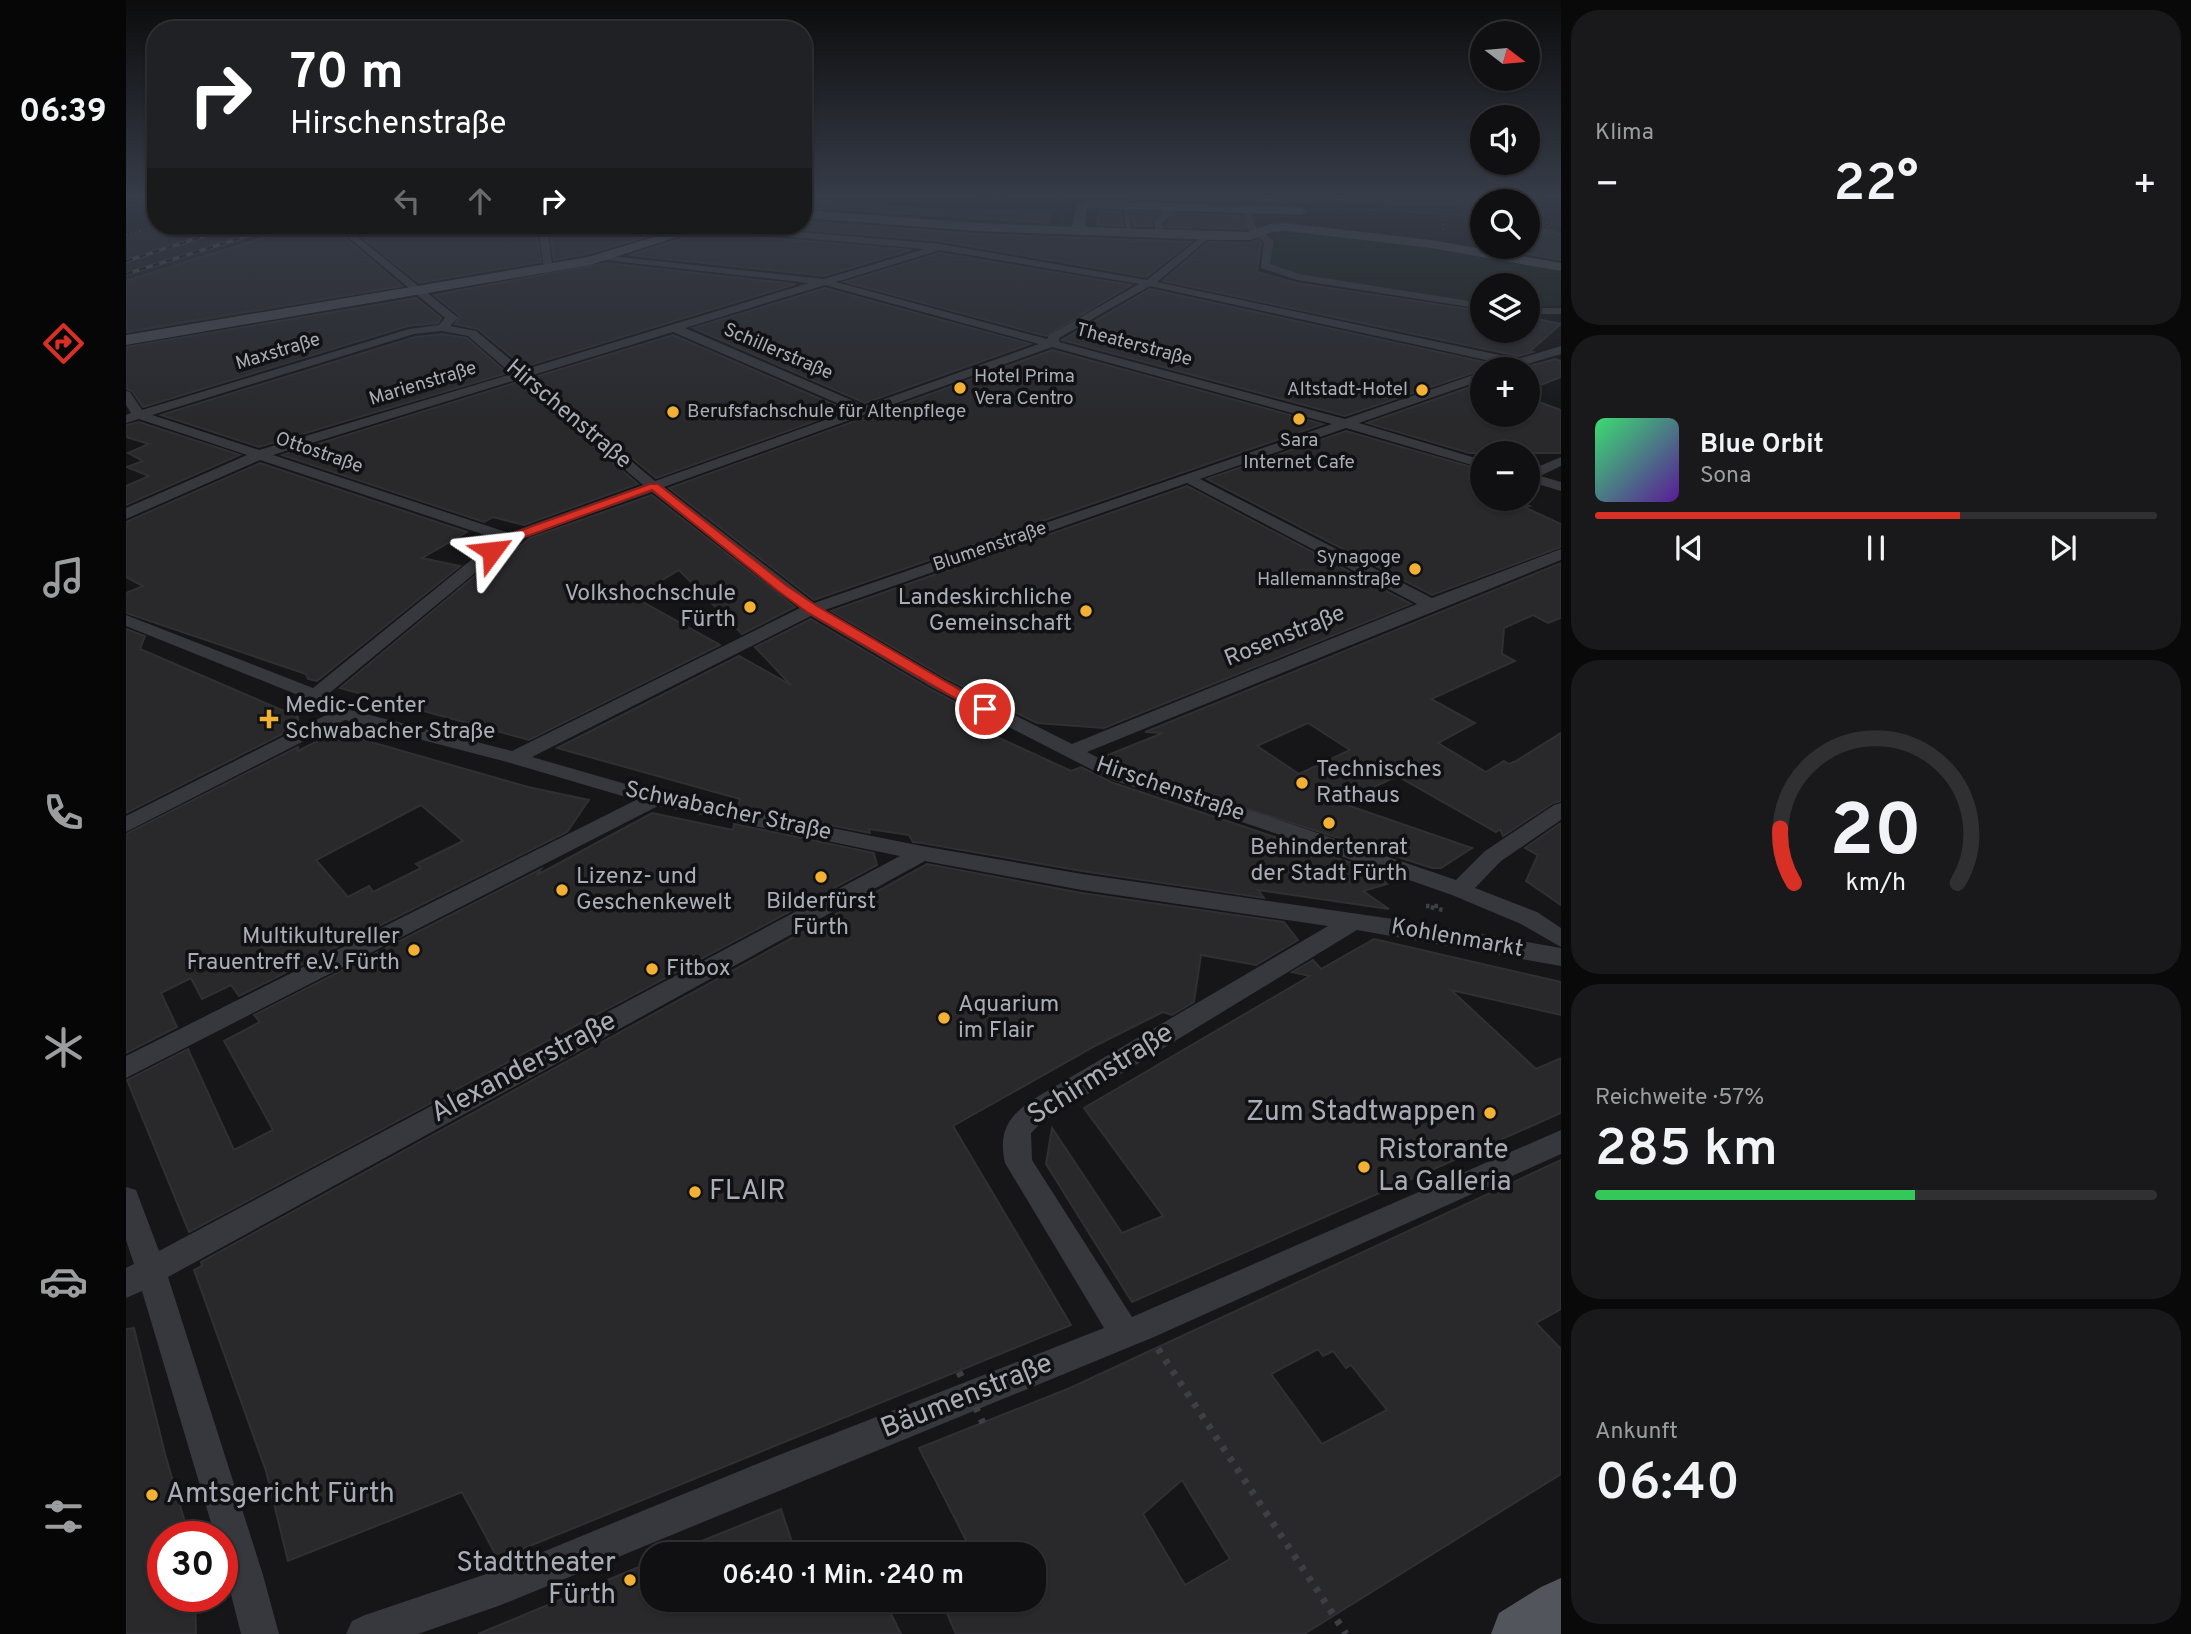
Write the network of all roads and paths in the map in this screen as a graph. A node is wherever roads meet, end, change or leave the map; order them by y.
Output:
1 (396, 272) edge
2 (524, 272) edge
3 (739, 272) edge
4 (856, 272) edge
5 (1087, 272) edge
6 (1162, 272) edge
7 (1278, 272) edge
8 (824, 282) junction
9 (1149, 283) junction
10 (418, 290) junction
11 (1470, 304) edge
12 (1540, 311) edge
13 (1561, 311) edge
14 (442, 328) junction
15 (674, 328) junction
16 (472, 333) joint
17 (126, 340) edge
18 (1053, 343) junction
19 (1561, 350) edge
20 (1490, 357) edge
21 (1538, 357) edge
22 (519, 374) junction
23 (1470, 380) edge
24 (126, 395) edge
25 (866, 411) junction
26 (132, 417) edge
27 (1345, 423) junction
28 (261, 454) junction
29 (1470, 460) edge
30 (1561, 461) edge
31 (1540, 471) edge
32 (1188, 478) junction
33 (1540, 481) edge
34 (654, 486) junction
35 (1561, 487) edge
36 (126, 514) edge
37 (509, 538) junction
38 (1561, 554) edge
39 (1431, 604) junction
40 (812, 609) junction
41 (126, 620) edge
42 (315, 695) junction
43 (343, 714) junction
44 (1069, 752) junction
45 (514, 758) junction
46 (655, 799) junction
47 (1561, 810) edge
48 (126, 825) edge
49 (922, 853) junction
50 (1460, 890) junction
51 (1352, 922) junction
52 (1561, 939) edge
53 (1561, 957) edge
54 (126, 1068) edge
55 (1561, 1142) edge
56 (126, 1199) edge
57 (139, 1277) edge
58 (1134, 1331) junction
59 (959, 1372) dead end
60 (983, 1423) dead end
61 (1561, 1607) edge
62 (260, 1634) edge
63 (365, 1634) edge
64 (1346, 1634) edge
65 (1520, 1634) edge

1 - 10 street
2 - 10 street
3 - 8 street, Theaterstraße
4 - 8 street, Marienstraße
5 - 9 street
6 - 9 street
7 - 11 street
8 - 15 street, Marienstraße
8 - 18 street, Theaterstraße
9 - 18 street
9 - 20 street
10 - 14 street
10 - 17 street
12 - 13 street
14 - 16 street, Maxstraße
14 - 26 street, Maxstraße
15 - 22 street, Marienstraße
15 - 25 street, Schillerstraße
16 - 22 street, Hirschenstraße
18 - 25 street
18 - 27 street, Theaterstraße
19 - 21 street
22 - 28 street, Marienstraße
22 - 34 street, Hirschenstraße
23 - 27 street, Blumenstraße
24 - 26 street
25 - 34 street
26 - 28 street, Ottostraße
27 - 29 street, Theaterstraße
27 - 32 street, Blumenstraße
28 - 36 street, Marienstraße
28 - 37 street, Ottostraße
30 - 31 street
32 - 39 street
32 - 40 street, Blumenstraße
33 - 35 street
34 - 37 street
34 - 40 street, Hirschenstraße
37 - 42 street
38 - 39 street, Rosenstraße
39 - 44 street, Rosenstraße
40 - 44 street, Hirschenstraße
40 - 45 street, Blumenstraße
41 - 42 street, Schwabacher Straße
42 - 43 street, Schwabacher Straße
43 - 45 street, Schwabacher Straße
43 - 48 street
44 - 50 street, Hirschenstraße
45 - 46 street, Schwabacher Straße
46 - 49 street, Schwabacher Straße
46 - 54 street
47 - 50 street
49 - 51 street, Schwabacher Straße
49 - 57 street, Alexanderstraße
50 - 52 street, Hirschenstraße
51 - 53 street, Kohlenmarkt
51 - 58 street, Schirmstraße
55 - 58 street, Bäumenstraße
56 - 57 street
57 - 62 street
58 - 63 street, Bäumenstraße
58 - 64 path
59 - 60 path, bridge
61 - 65 main road

